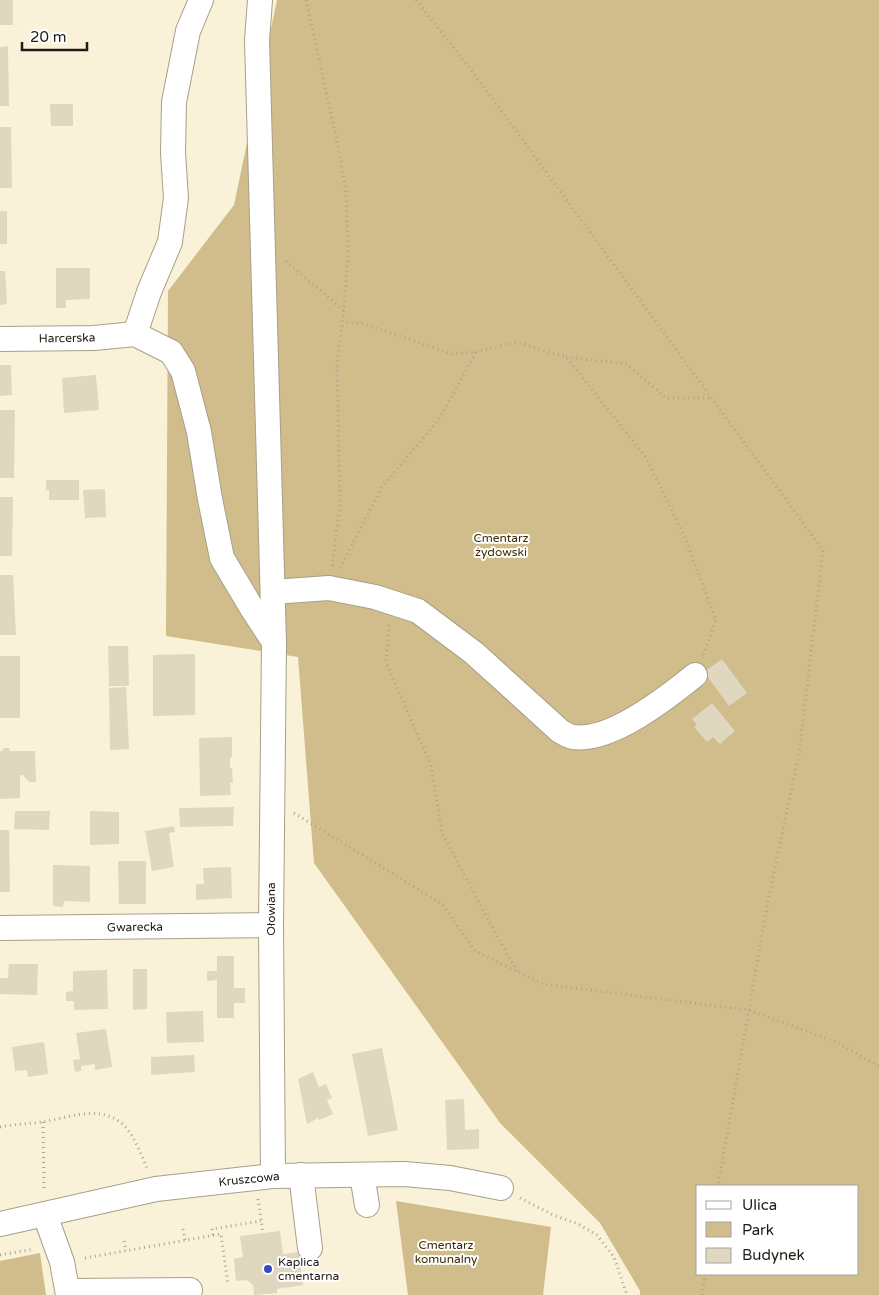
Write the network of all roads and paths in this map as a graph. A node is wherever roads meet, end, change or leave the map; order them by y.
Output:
1 (201, 0) edge
2 (260, 0) edge
3 (306, 0) edge
4 (416, 0) edge
5 (263, 241) junction
6 (344, 311) junction
7 (343, 322) junction
8 (135, 334) junction
9 (0, 339) edge
10 (476, 352) junction
11 (566, 357) junction
12 (711, 398) junction
13 (329, 588) junction
14 (273, 592) junction
15 (391, 602) junction
16 (274, 642) junction
17 (696, 675) joint
18 (272, 800) junction
19 (270, 925) junction
20 (0, 928) edge
21 (518, 972) junction
22 (749, 1010) junction
23 (879, 1066) edge
24 (43, 1122) junction
25 (0, 1127) edge
26 (301, 1175) junction
27 (362, 1175) junction
28 (273, 1176) junction
29 (718, 1185) edge
30 (501, 1188) joint
31 (156, 1189) junction
32 (259, 1205) dead end
33 (367, 1205) dead end
34 (45, 1215) junction
35 (261, 1221) junction
36 (0, 1224) edge
37 (183, 1229) dead end
38 (263, 1233) dead end
39 (213, 1235) junction
40 (185, 1240) junction
41 (124, 1241) dead end
42 (310, 1248) dead end
43 (126, 1250) junction
44 (59, 1253) junction
45 (0, 1255) edge
46 (705, 1275) edge
47 (228, 1285) dead end
48 (190, 1290) dead end
49 (68, 1293) edge
50 (627, 1295) edge
51 (702, 1295) edge

1 - 8 street
2 - 5 street, Ołowiana
3 - 6 path
4 - 12 path
5 - 6 path
5 - 14 street, Ołowiana
6 - 7 path
7 - 10 path
7 - 13 path
8 - 9 street, Harcerska
8 - 16 street
10 - 11 path
10 - 13 path
11 - 12 path
11 - 17 path
12 - 22 path
13 - 14 street
13 - 15 street
14 - 16 street, Ołowiana
15 - 17 street
15 - 21 path
16 - 18 street, Ołowiana
18 - 19 street, Ołowiana
18 - 21 path
19 - 20 street, Gwarecka
19 - 28 street, Ołowiana
21 - 22 path
22 - 23 path
22 - 29 path
24 - 25 path
24 - 31 path
24 - 34 path
26 - 27 street, Kruszcowa
26 - 28 street, Kruszcowa
26 - 42 street
27 - 30 street, Kruszcowa
27 - 33 street
28 - 31 street, Kruszcowa
30 - 50 path
31 - 34 street, Kruszcowa
32 - 35 path
34 - 36 street, Kruszcowa
34 - 44 street
35 - 38 path
35 - 39 path
37 - 40 path
39 - 40 path
39 - 47 path
40 - 43 path
41 - 43 path
43 - 44 path
44 - 45 path
44 - 49 street
46 - 51 path
48 - 49 street

